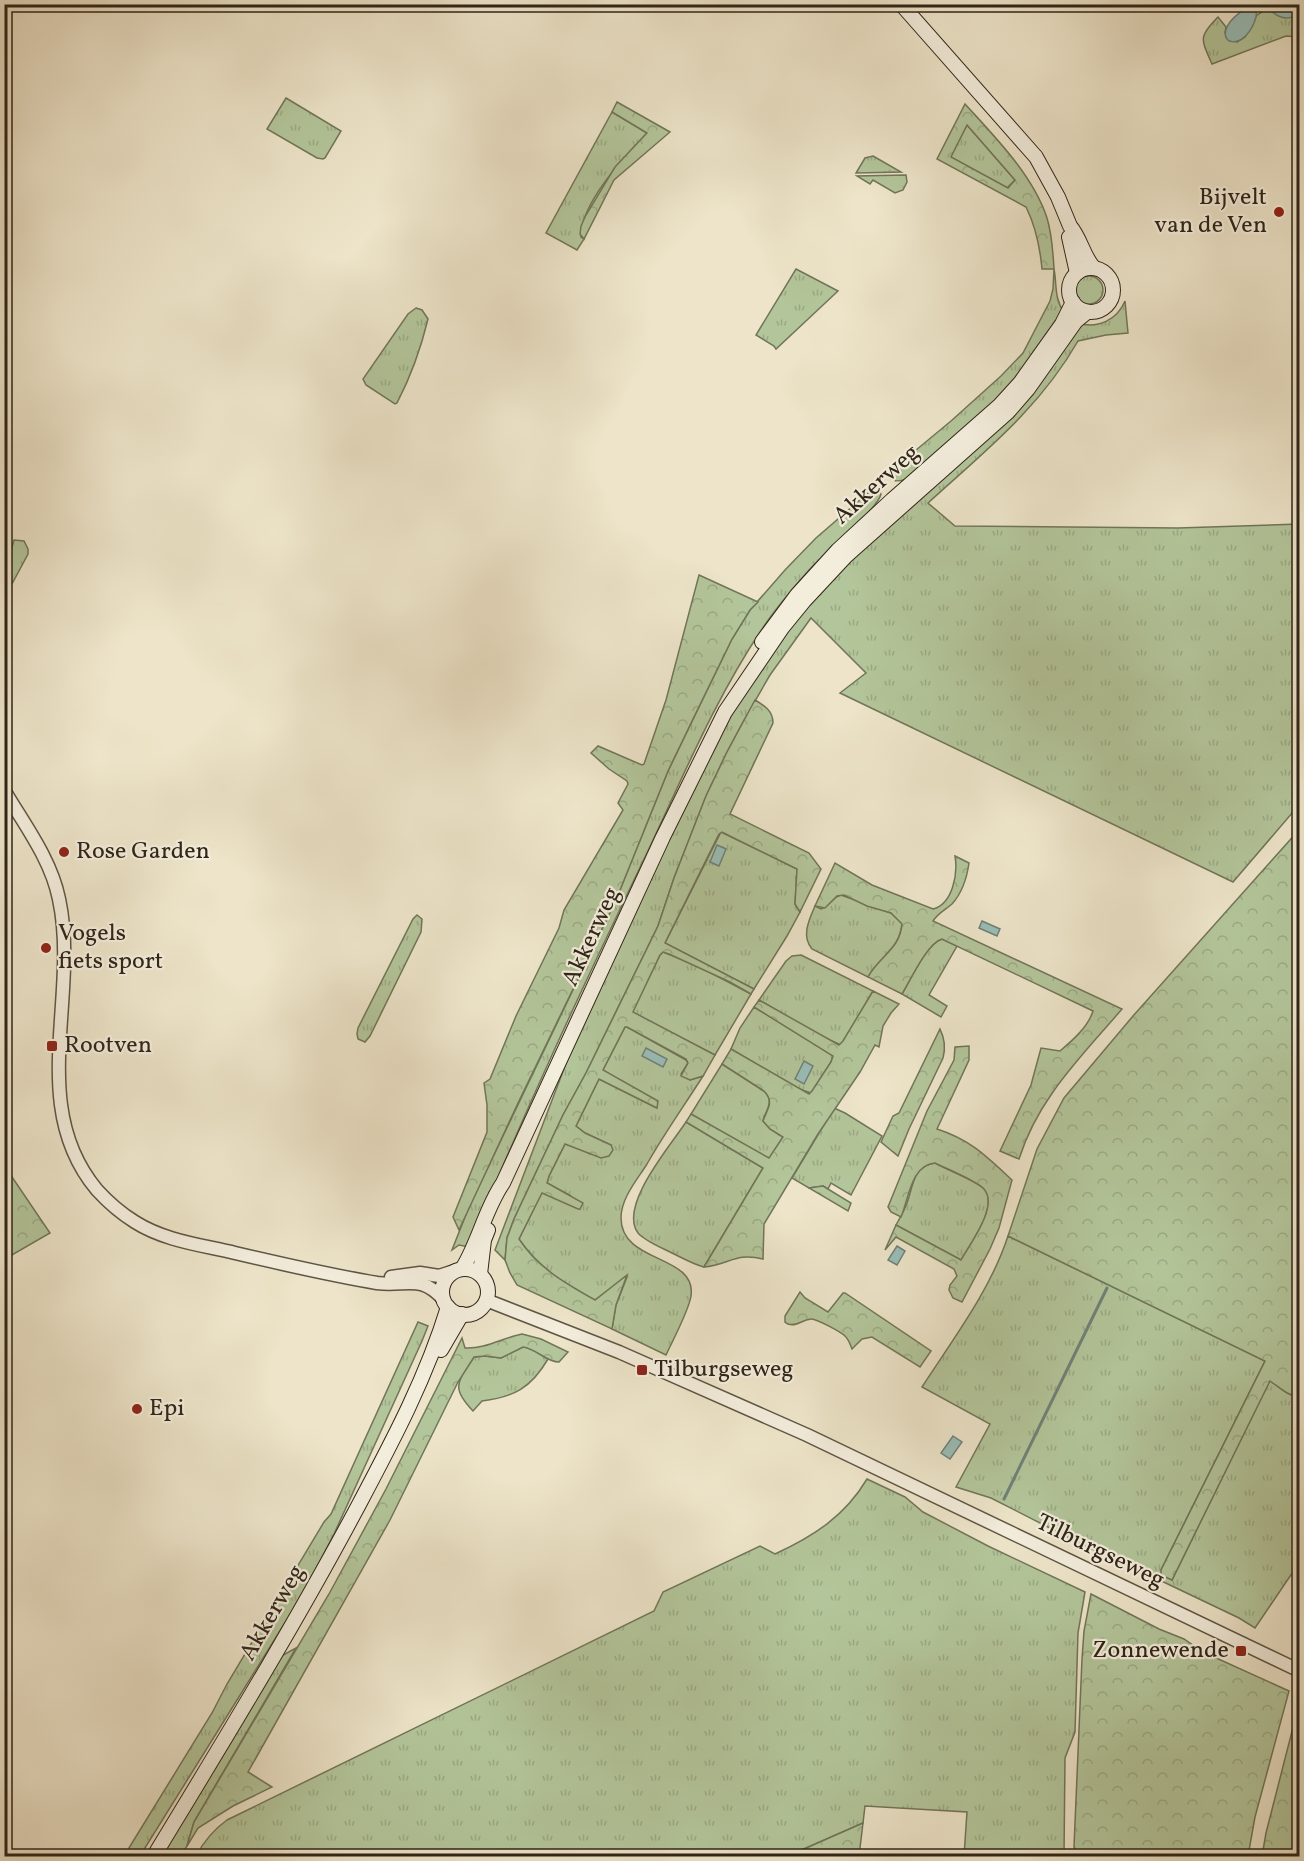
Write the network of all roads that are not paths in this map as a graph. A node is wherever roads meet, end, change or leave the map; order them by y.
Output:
1 (902, 4) edge
2 (1070, 226) junction
3 (1094, 268) junction
4 (1077, 273) junction
5 (1073, 302) junction
6 (1087, 312) junction
7 (900, 500) junction
8 (4, 789) edge
9 (503, 1183) junction
10 (458, 1270) junction
11 (480, 1274) junction
12 (369, 1281) junction
13 (486, 1300) junction
14 (446, 1304) junction
15 (462, 1314) junction
16 (420, 1385) junction
17 (1299, 1671) edge
18 (153, 1857) edge

1 - 2 main road
2 - 3 main road
2 - 4 main road
3 - 4 main road
3 - 6 main road
4 - 5 main road
5 - 6 main road
5 - 7 main road, Akkerweg
6 - 7 main road, Akkerweg
7 - 9 main road, Akkerweg
8 - 12 street
9 - 10 main road, Akkerweg
9 - 11 main road, Akkerweg
10 - 11 main road
10 - 12 street
10 - 14 main road
11 - 13 main road
12 - 14 street
13 - 15 main road
13 - 17 street, Tilburgseweg
14 - 15 main road
14 - 16 main road, Akkerweg
15 - 16 main road, Akkerweg
16 - 18 main road, Akkerweg

